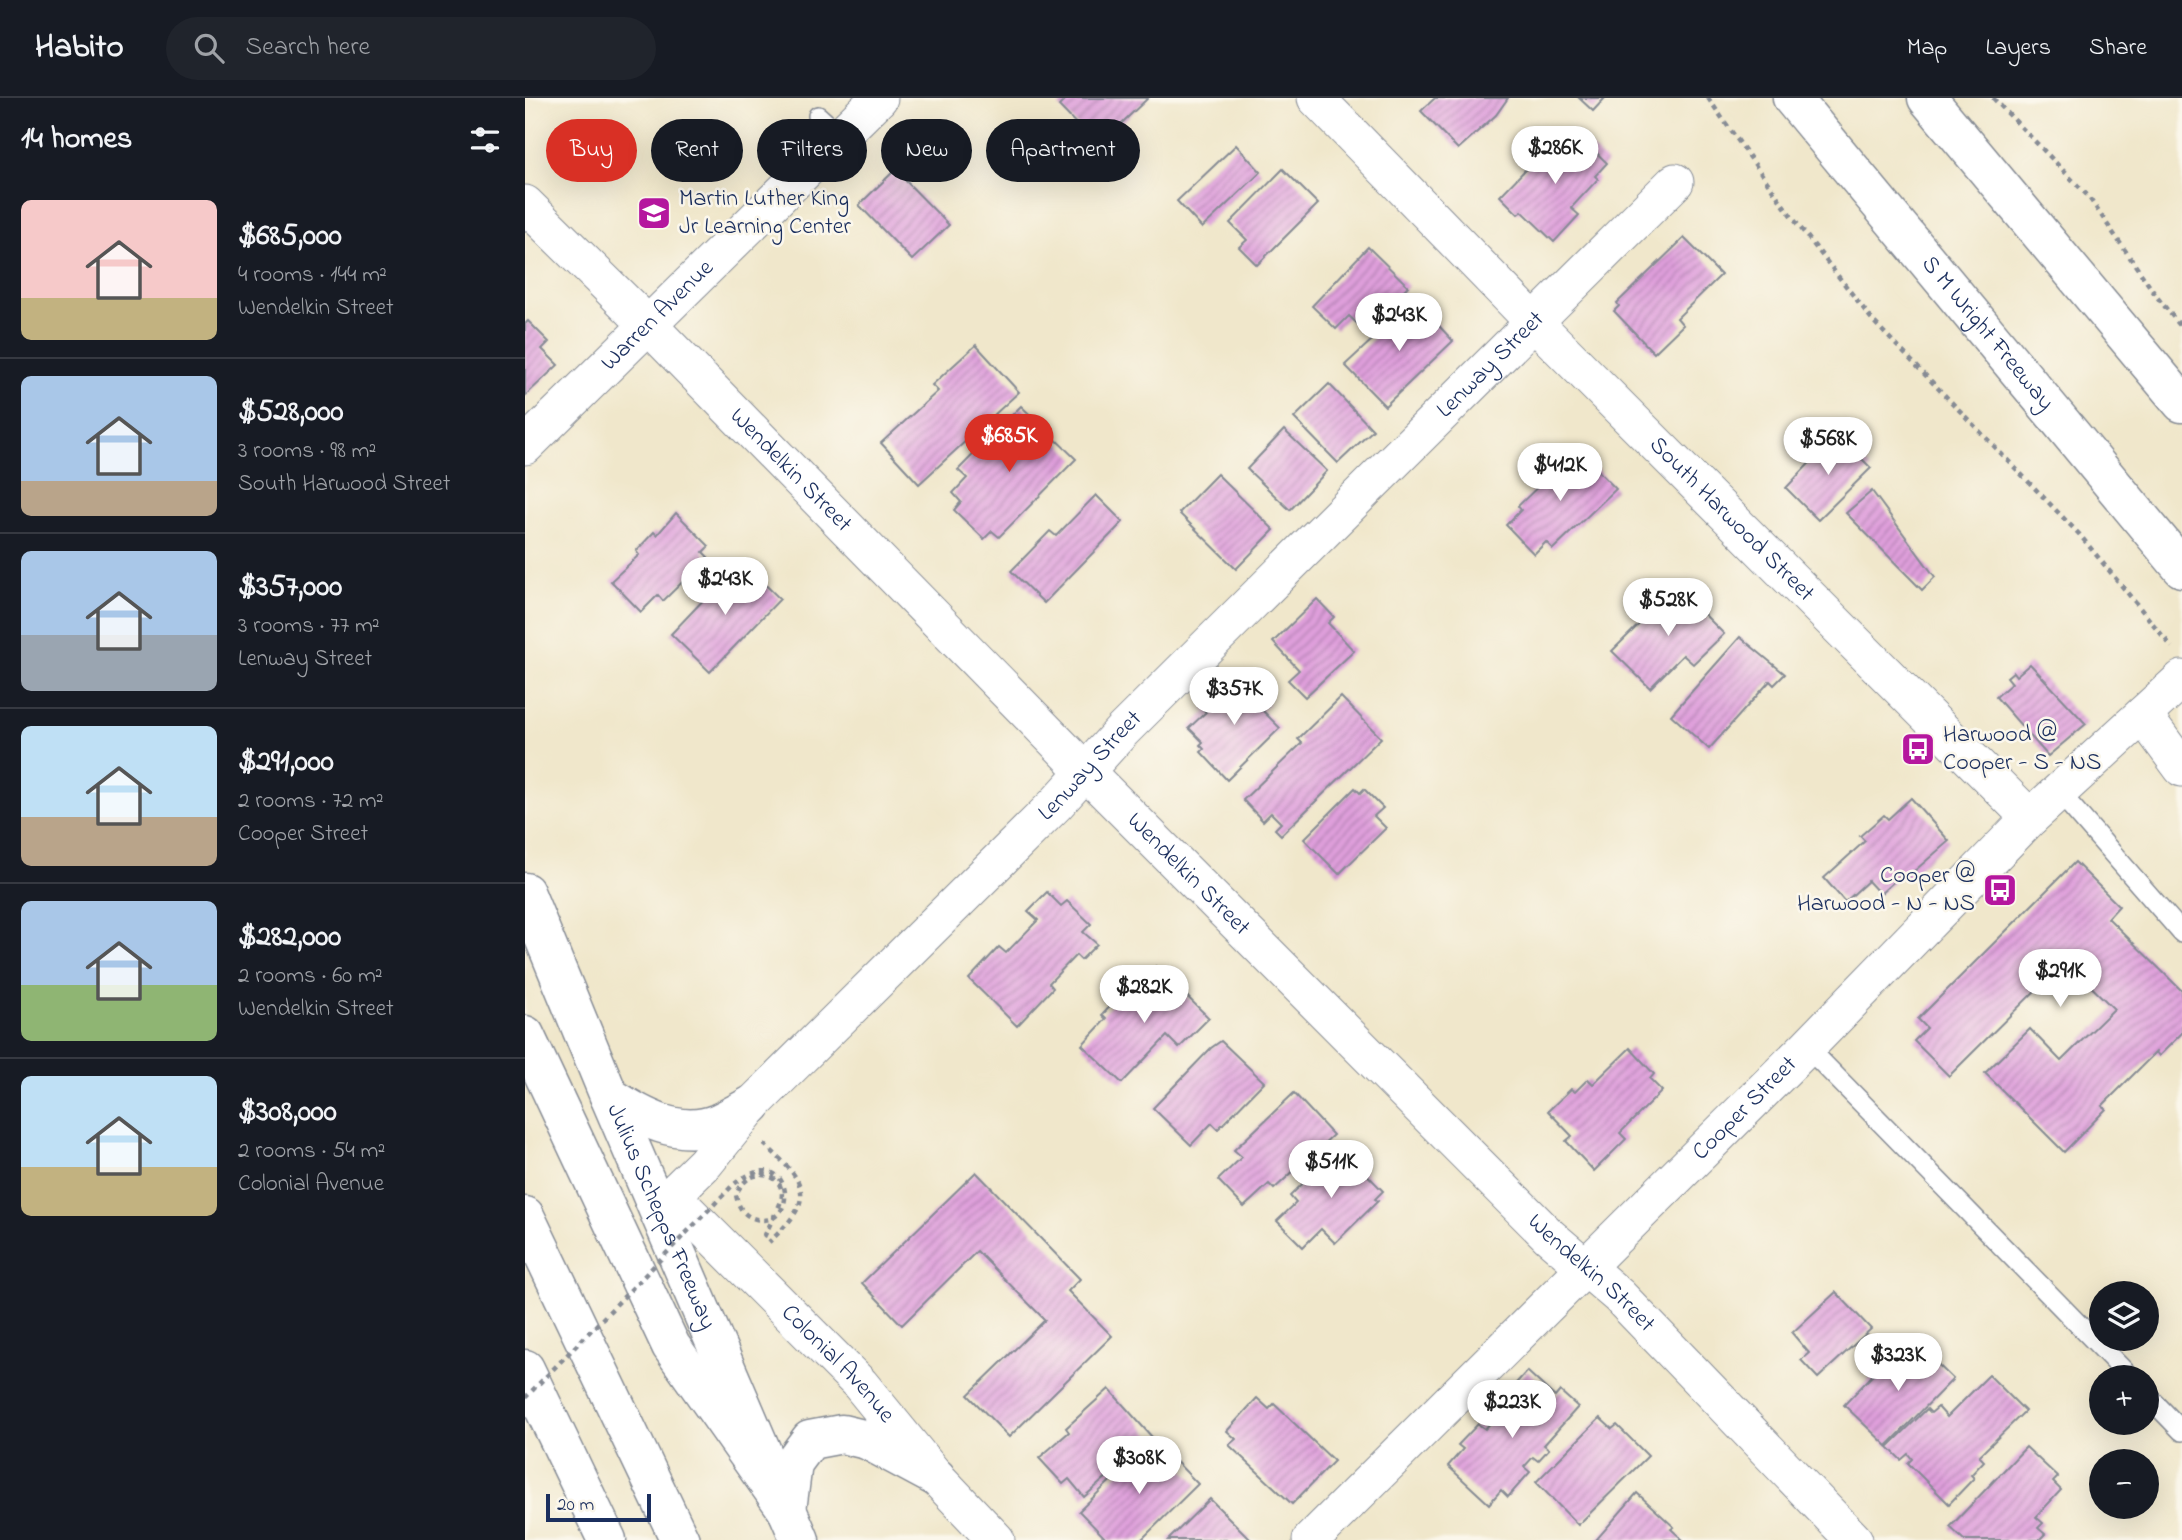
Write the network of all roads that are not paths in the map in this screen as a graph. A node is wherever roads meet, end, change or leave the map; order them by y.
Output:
1 (879, 98) edge
2 (1316, 98) edge
3 (1792, 98) edge
4 (1927, 98) edge
5 (1675, 182) dead end
6 (525, 204) edge
7 (1534, 323) junction
8 (648, 325) junction
9 (2182, 403) edge
10 (525, 446) edge
11 (2182, 568) edge
12 (2179, 666) edge
13 (2143, 715) junction
14 (2182, 768) edge
15 (1084, 770) junction
16 (2059, 792) junction
17 (2030, 818) junction
18 (525, 892) edge
19 (2182, 933) edge
20 (525, 1035) edge
21 (1807, 1047) junction
22 (609, 1096) junction
23 (754, 1121) junction
24 (666, 1202) junction
25 (525, 1216) edge
26 (1584, 1268) junction
27 (2118, 1365) edge
28 (525, 1369) edge
29 (2159, 1407) edge
30 (2182, 1431) edge
31 (936, 1476) junction
32 (793, 1525) edge
33 (607, 1540) edge
34 (680, 1540) edge
35 (996, 1540) edge
36 (1311, 1540) edge
37 (1854, 1540) edge

1 - 8 street, Warren Avenue
2 - 7 street, South Harwood Street
3 - 11 main road, S M Wright Freeway
4 - 9 main road
5 - 7 street, Lenway Street
6 - 8 street, Wendelkin Street
7 - 15 street, Lenway Street
7 - 17 street, South Harwood Street
8 - 10 street, Warren Avenue
8 - 15 street, Wendelkin Street
12 - 13 street, Cooper Street
13 - 14 street
13 - 16 street, Cooper Street
15 - 23 street, Lenway Street
15 - 26 street, Wendelkin Street
16 - 17 street, Cooper Street
16 - 19 lane
17 - 21 street, Cooper Street
18 - 22 main road, Julius Schepps Freeway
20 - 32 main road
21 - 26 street, Cooper Street
21 - 27 lane
22 - 23 main road
22 - 24 main road, Julius Schepps Freeway
23 - 24 street, Lenway Street
24 - 31 street, Colonial Avenue
24 - 32 main road, Julius Schepps Freeway
25 - 34 main road
26 - 36 street, Cooper Street
26 - 37 street, Wendelkin Street
28 - 33 main road
29 - 30 lane
31 - 32 main road
31 - 35 street, Colonial Avenue

